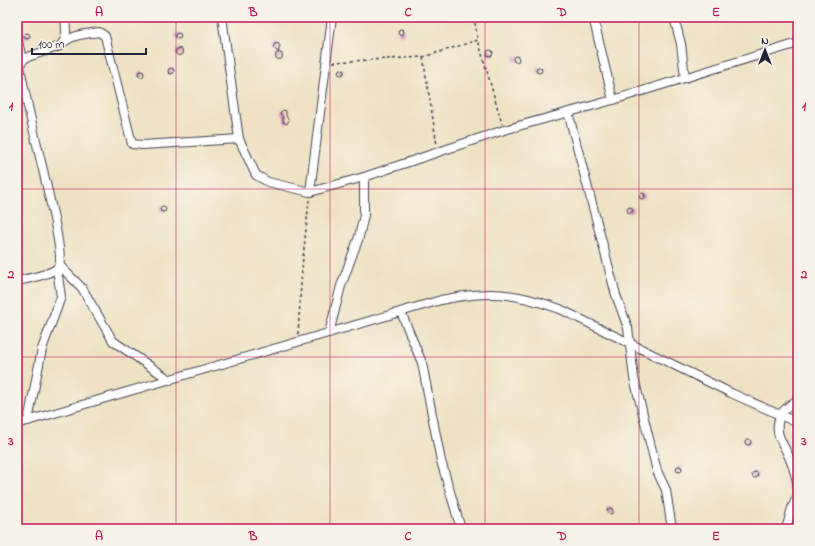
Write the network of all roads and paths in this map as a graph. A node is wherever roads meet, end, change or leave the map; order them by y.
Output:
1 (65, 17) edge
2 (222, 17) edge
3 (332, 17) edge
4 (474, 17) edge
5 (593, 17) edge
6 (674, 17) edge
7 (17, 36) edge
8 (478, 40) junction
9 (64, 42) junction
10 (798, 43) edge
11 (423, 57) junction
12 (22, 60) junction
13 (325, 63) junction
14 (685, 77) junction
15 (613, 100) junction
16 (568, 112) junction
17 (504, 130) junction
18 (239, 139) junction
19 (438, 152) junction
20 (364, 176) junction
21 (310, 192) junction
22 (58, 267) junction
23 (17, 281) edge
24 (401, 312) junction
25 (328, 333) junction
26 (298, 342) junction
27 (631, 344) junction
28 (170, 380) junction
29 (798, 399) edge
30 (780, 415) junction
31 (28, 421) junction
32 (798, 423) edge
33 (17, 424) edge
34 (798, 490) edge
35 (798, 496) edge
36 (461, 529) edge
37 (672, 529) edge
38 (786, 529) edge

1 - 9 street
2 - 18 street
3 - 13 street
4 - 8 path
5 - 15 street
6 - 14 street
7 - 12 street
8 - 11 path
8 - 17 path
9 - 12 street
9 - 18 street
10 - 14 street
11 - 13 path
11 - 19 path
12 - 22 street
13 - 21 street
14 - 15 street
15 - 16 street
16 - 17 street
16 - 27 street
17 - 19 street
18 - 21 street
19 - 20 street
20 - 21 street
20 - 25 street
21 - 26 path
22 - 23 street
22 - 28 street
22 - 31 street
24 - 25 street
24 - 27 street
24 - 36 street
25 - 26 street
26 - 28 street
27 - 30 street
27 - 37 street
28 - 31 street
29 - 30 street
30 - 32 street
30 - 34 street
31 - 33 street
35 - 38 street

